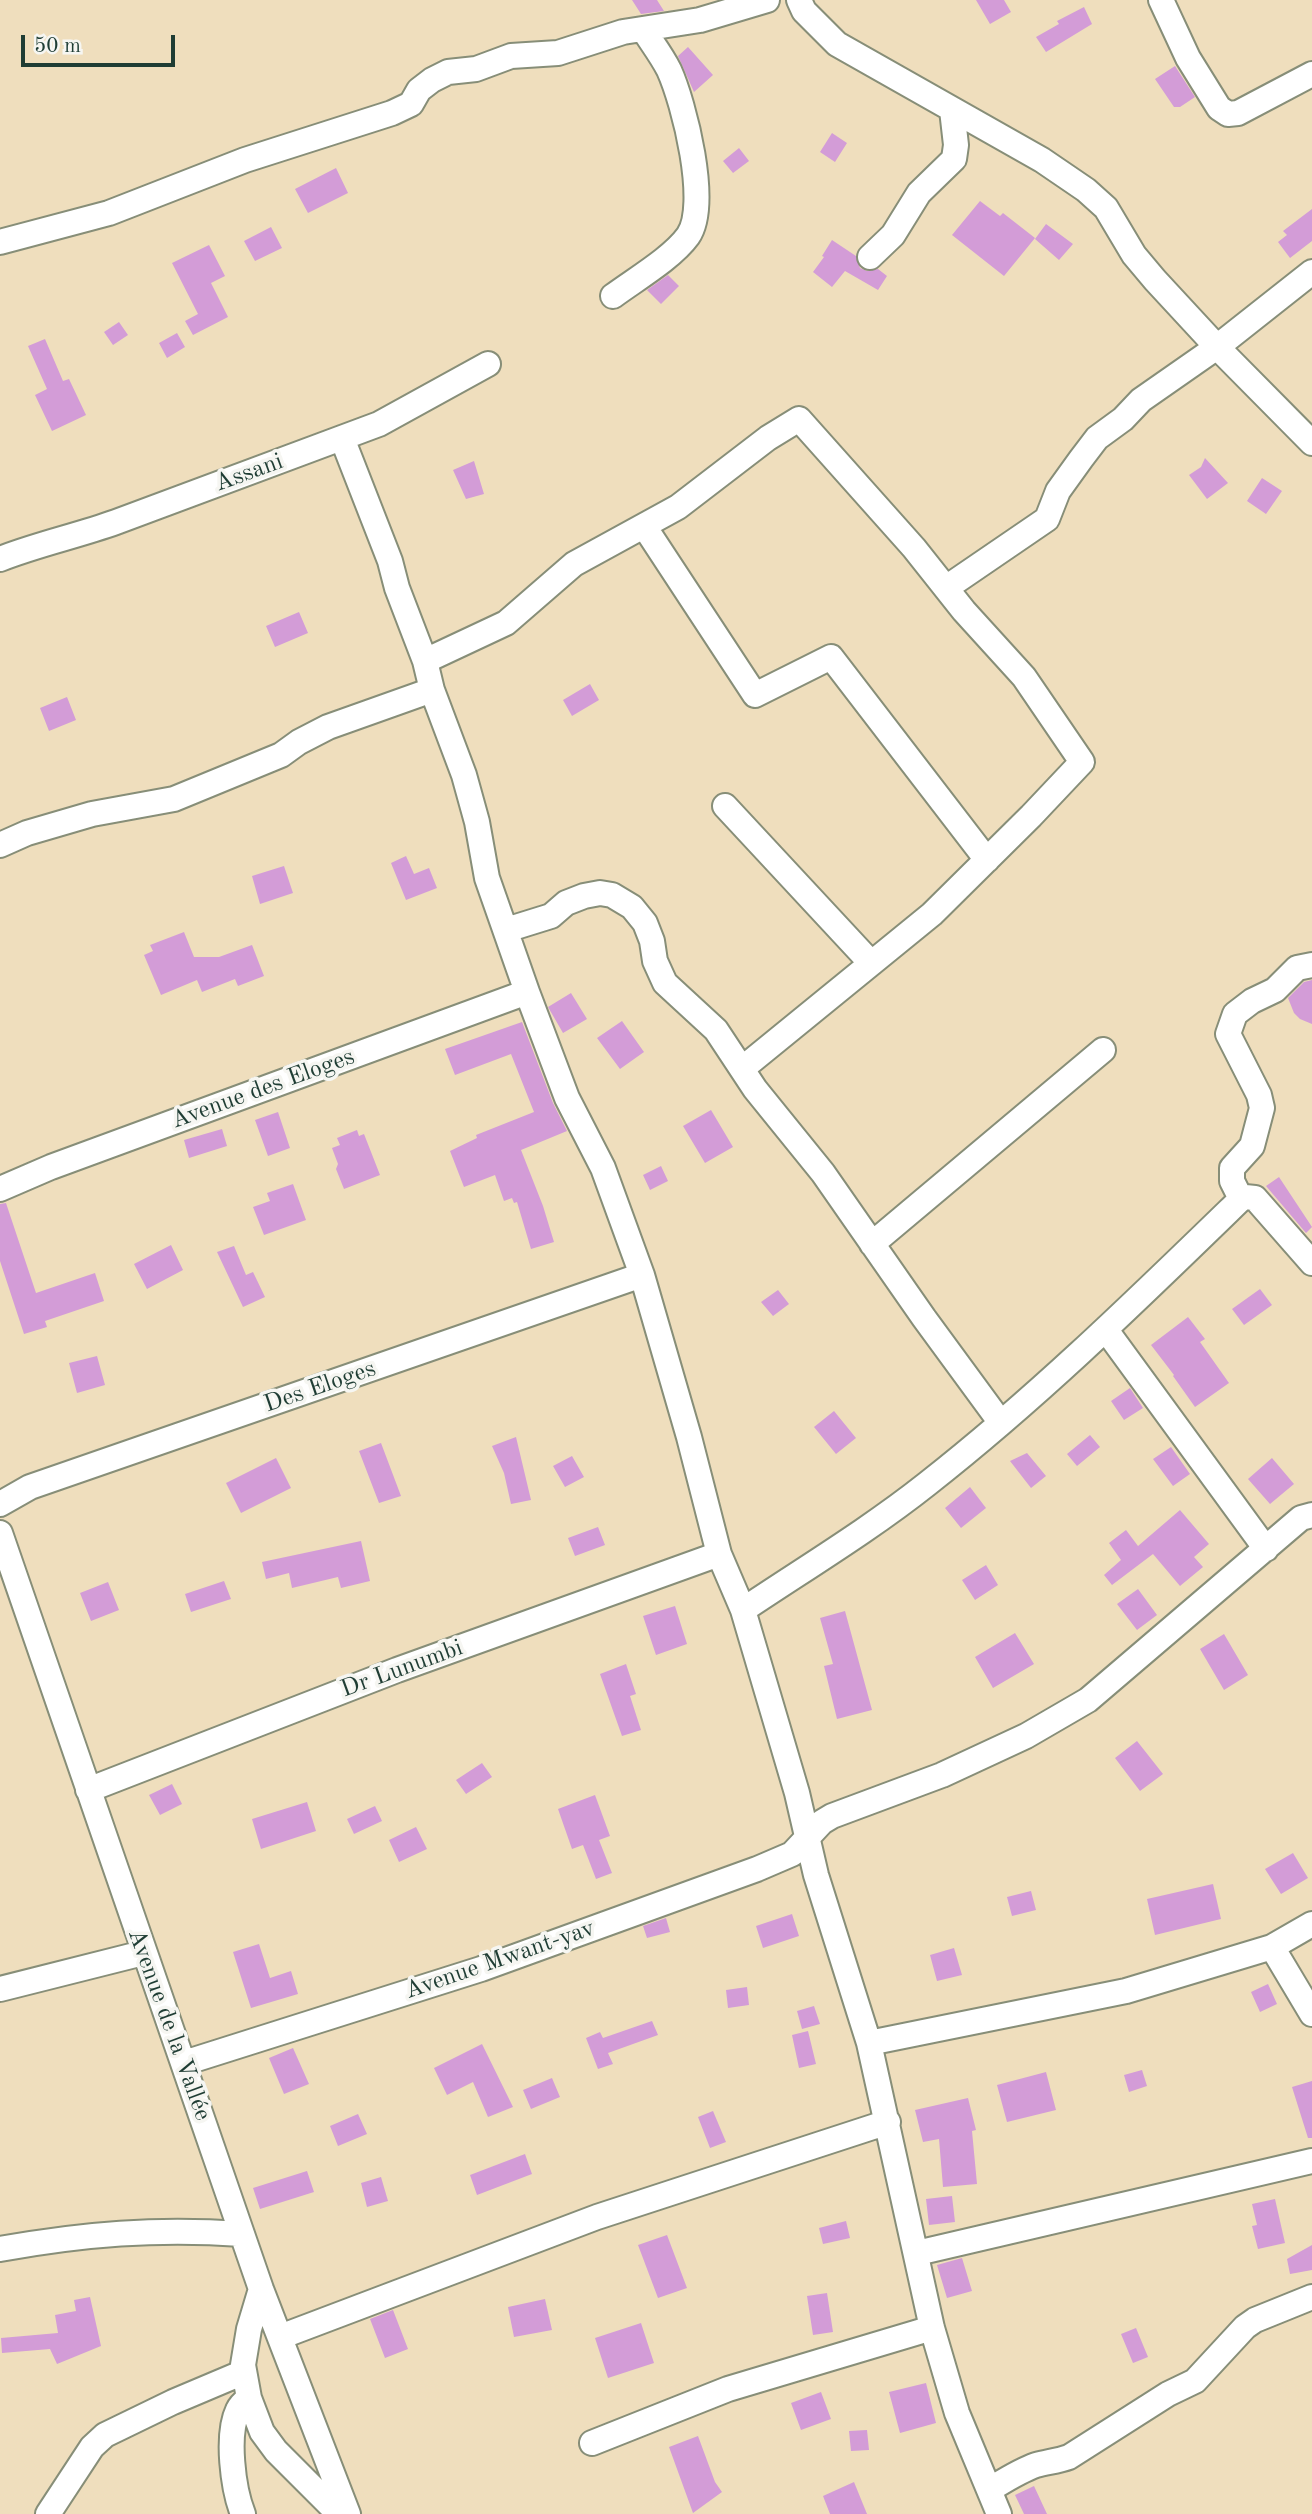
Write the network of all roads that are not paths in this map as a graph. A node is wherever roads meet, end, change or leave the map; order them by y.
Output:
1 (767, 0) edge
2 (799, 0) edge
3 (1161, 0) edge
4 (643, 29) junction
5 (1312, 74) edge
6 (952, 110) junction
7 (0, 243) edge
8 (870, 257) dead end
9 (1312, 272) edge
10 (613, 296) dead end
11 (1217, 347) junction
12 (488, 364) dead end
13 (342, 438) junction
14 (1312, 443) edge
15 (644, 526) junction
16 (0, 559) edge
17 (946, 588) junction
18 (425, 661) junction
19 (432, 690) junction
20 (725, 807) dead end
21 (0, 845) edge
22 (987, 860) junction
23 (506, 930) junction
24 (871, 963) junction
25 (1312, 965) edge
26 (527, 992) junction
27 (1103, 1050) dead end
28 (743, 1068) junction
29 (0, 1189) edge
30 (1241, 1199) junction
31 (872, 1244) junction
32 (1312, 1263) edge
33 (642, 1275) junction
34 (1106, 1330) junction
35 (1001, 1423) junction
36 (0, 1504) edge
37 (1312, 1515) edge
38 (0, 1533) edge
39 (1266, 1549) junction
40 (719, 1554) junction
41 (743, 1610) junction
42 (88, 1790) junction
43 (806, 1839) junction
44 (1312, 1924) edge
45 (1272, 1947) junction
46 (143, 1953) junction
47 (0, 1989) edge
48 (1312, 2014) edge
49 (869, 2043) junction
50 (184, 2063) junction
51 (888, 2122) junction
52 (1312, 2161) edge
53 (242, 2234) junction
54 (0, 2249) edge
55 (917, 2253) junction
56 (261, 2289) junction
57 (1311, 2300) edge
58 (932, 2328) junction
59 (280, 2337) junction
60 (244, 2372) junction
61 (249, 2398) junction
62 (592, 2443) dead end
63 (989, 2490) junction
64 (48, 2514) edge
65 (243, 2514) edge
66 (339, 2514) edge
67 (348, 2514) edge
68 (999, 2514) edge

1 - 4 street
2 - 6 street
3 - 5 street
4 - 7 street
4 - 10 street
6 - 8 street
6 - 11 street
9 - 11 street
11 - 14 street
11 - 17 street
12 - 13 street, Assani
13 - 16 street, Assani
13 - 18 street
15 - 17 street
15 - 18 street
15 - 22 street
17 - 22 street
18 - 19 street
19 - 21 street
19 - 23 street
20 - 24 street
22 - 24 street
23 - 26 street
23 - 28 street
24 - 28 street
25 - 30 street
26 - 29 street, Avenue des Eloges
26 - 33 street
27 - 31 street
28 - 31 street
30 - 32 street
30 - 34 street
31 - 35 street
33 - 36 street, Des Eloges
33 - 40 street
34 - 35 street
34 - 39 street
35 - 41 street
37 - 39 street, Avenue Mwant-yav
38 - 42 street, Avenue de la Vallée
39 - 43 street, Avenue Mwant-yav
40 - 41 street
40 - 42 street, Dr Lunumbi
41 - 43 street
42 - 46 street, Avenue de la Vallée
43 - 49 street
43 - 50 street, Avenue Mwant-yav
44 - 45 street
45 - 48 street
45 - 49 street
46 - 47 street
46 - 50 street, Avenue de la Vallée
49 - 51 street
50 - 53 street, Avenue de la Vallée
51 - 55 street
51 - 59 street
52 - 55 street
53 - 54 street
53 - 56 street, Avenue de la Vallée
55 - 58 street
56 - 59 street, Avenue de la Vallée
56 - 60 street
57 - 63 street
58 - 62 street
58 - 63 street
59 - 67 street, Avenue de la Vallée
60 - 61 street
60 - 64 street
61 - 65 street
61 - 66 street
63 - 68 street

